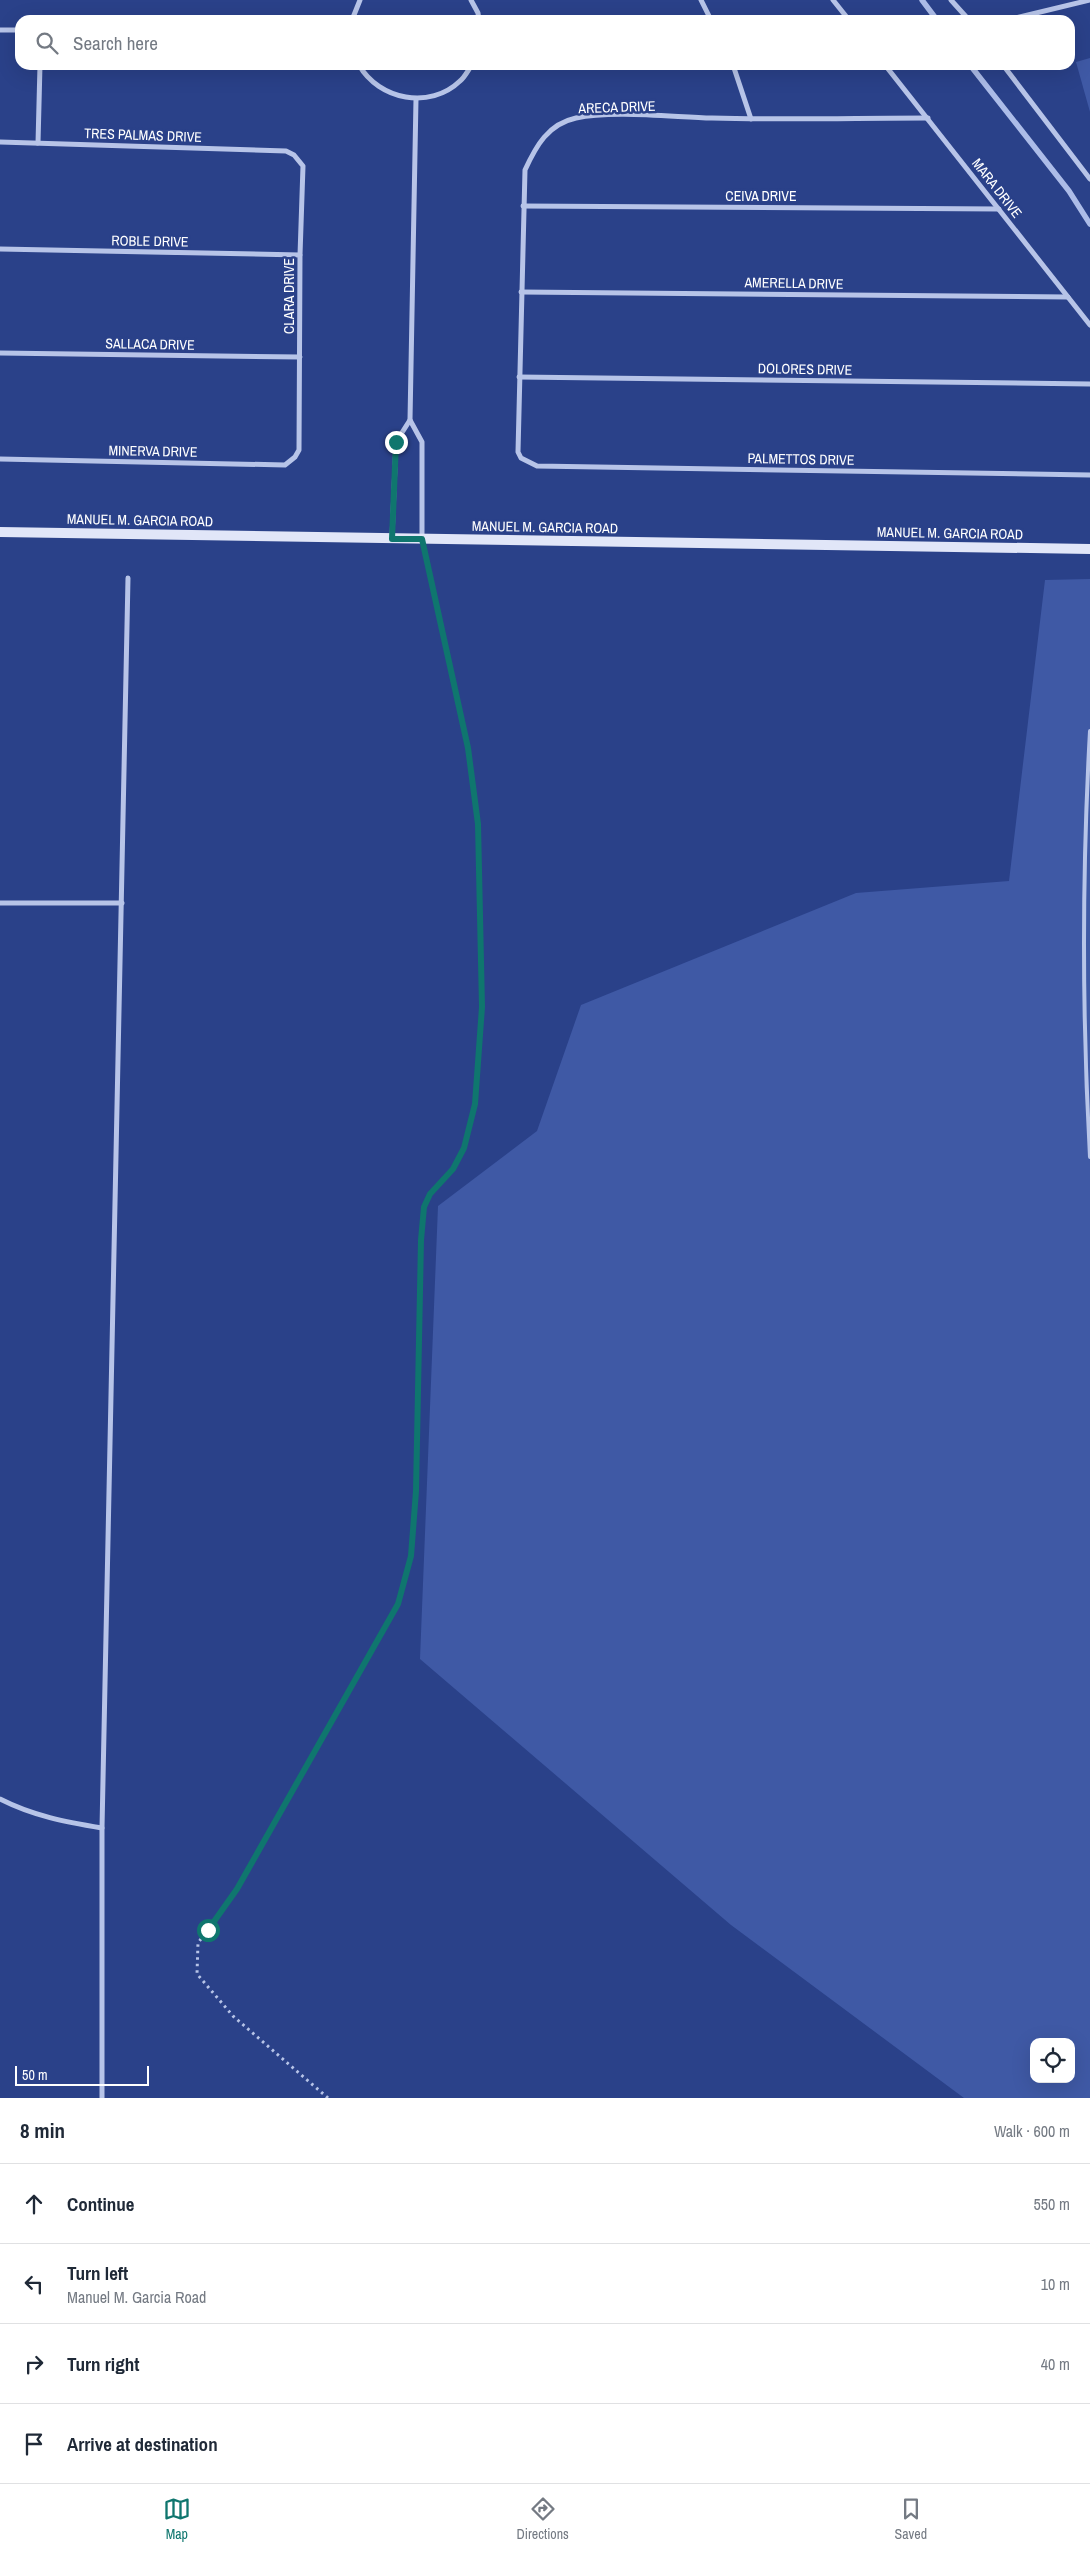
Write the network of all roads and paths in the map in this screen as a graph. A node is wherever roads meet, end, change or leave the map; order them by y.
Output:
1 (360, 0) edge
2 (471, 0) edge
3 (701, 0) edge
4 (833, 0) edge
5 (951, 0) edge
6 (1090, 0) edge
7 (354, 15) edge
8 (478, 15) edge
9 (708, 15) edge
10 (845, 15) edge
11 (964, 15) edge
12 (1028, 15) edge
13 (0, 30) edge
14 (15, 30) edge
15 (40, 70) edge
16 (362, 70) edge
17 (468, 70) edge
18 (734, 70) edge
19 (889, 70) edge
20 (1007, 70) edge
21 (416, 99) junction
22 (928, 118) junction
23 (751, 119) junction
24 (0, 142) edge
25 (38, 142) junction
26 (286, 151) joint
27 (1090, 179) edge
28 (523, 206) junction
29 (999, 209) junction
30 (0, 249) edge
31 (300, 255) junction
32 (521, 292) junction
33 (1068, 297) junction
34 (1090, 325) edge
35 (0, 353) edge
36 (300, 357) junction
37 (519, 376) junction
38 (1090, 384) edge
39 (410, 420) junction
40 (299, 450) joint
41 (518, 452) joint
42 (0, 459) edge
43 (1090, 475) edge
44 (0, 532) edge
45 (392, 539) junction
46 (422, 539) junction
47 (1090, 549) edge
48 (128, 578) dead end
49 (1090, 731) edge
50 (0, 903) edge
51 (122, 903) junction
52 (1090, 1157) edge
53 (0, 1800) edge
54 (102, 1828) junction
55 (102, 2098) edge
56 (328, 2098) edge

1 - 7 street
2 - 8 street
3 - 9 street
4 - 10 street
5 - 11 street
6 - 12 street
13 - 14 street
15 - 25 street
16 - 21 street
17 - 21 street
18 - 23 street
19 - 22 street, MARA DRIVE
20 - 27 street
21 - 39 street
22 - 23 street, ARECA DRIVE
22 - 29 street, MARA DRIVE
23 - 28 street, ARECA DRIVE
24 - 25 street, TRES PALMAS DRIVE
25 - 26 street, TRES PALMAS DRIVE
26 - 31 street, CLARA DRIVE
28 - 29 street, CEIVA DRIVE
28 - 32 street, ARECA DRIVE
29 - 33 street, MARA DRIVE
30 - 31 street, ROBLE DRIVE
31 - 36 street, CLARA DRIVE
32 - 33 street, AMERELLA DRIVE
32 - 37 street, ARECA DRIVE
33 - 34 street, MARA DRIVE
35 - 36 street, SALLACA DRIVE
36 - 40 street, CLARA DRIVE
37 - 38 street, DOLORES DRIVE
37 - 41 street, ARECA DRIVE
39 - 45 street
39 - 46 street
40 - 42 street, MINERVA DRIVE
41 - 43 street, PALMETTOS DRIVE
44 - 45 main road, MANUEL M. GARCIA ROAD
45 - 46 main road, MANUEL M. GARCIA ROAD
46 - 47 main road, MANUEL M. GARCIA ROAD
46 - 56 path
48 - 51 street
49 - 52 lane
50 - 51 street
51 - 54 street
53 - 54 street
54 - 55 street

